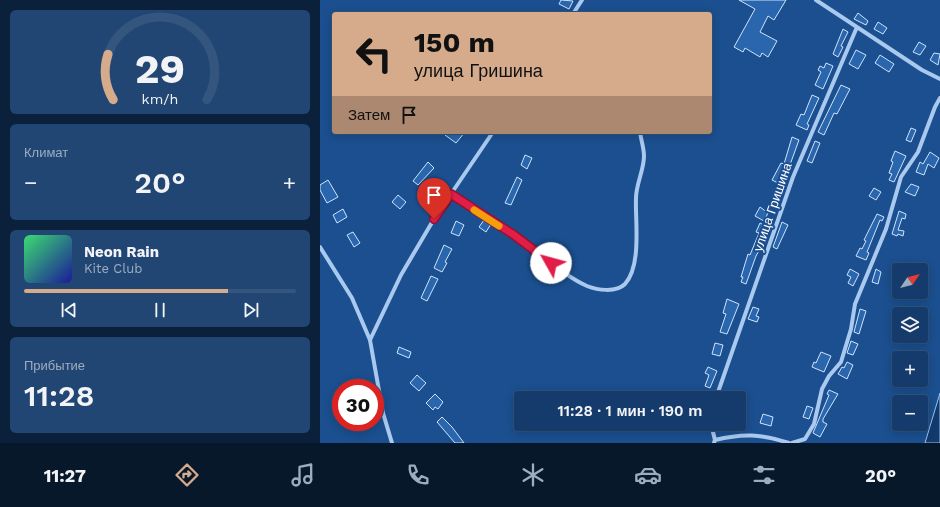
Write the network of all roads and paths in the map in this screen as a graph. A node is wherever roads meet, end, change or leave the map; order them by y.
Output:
1 (582, 0) edge
2 (816, 0) edge
3 (574, 12) edge
4 (857, 27) junction
5 (940, 79) edge
6 (940, 98) edge
7 (492, 134) edge
8 (640, 134) edge
9 (451, 194) junction
10 (320, 247) edge
11 (370, 340) junction
12 (718, 391) edge
13 (713, 431) edge
14 (715, 442) edge
15 (392, 443) edge
16 (789, 443) edge
17 (792, 443) edge

1 - 3 street
2 - 4 street
4 - 5 street
4 - 12 street, улица Гришина
6 - 17 street
7 - 9 street
8 - 9 street
9 - 11 street
10 - 11 street
11 - 15 street
13 - 14 street
14 - 16 street

